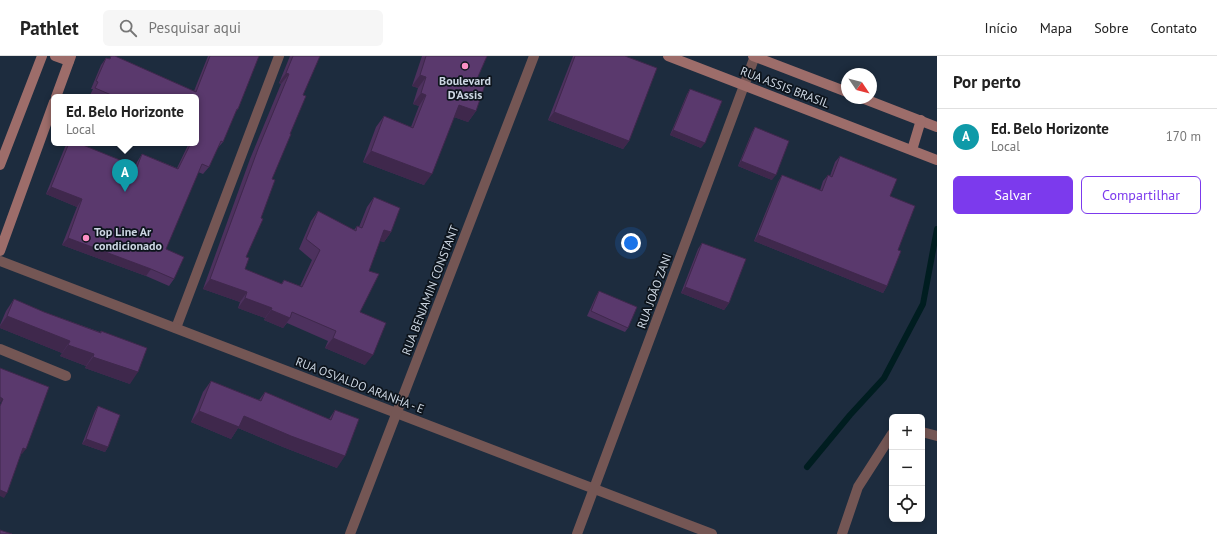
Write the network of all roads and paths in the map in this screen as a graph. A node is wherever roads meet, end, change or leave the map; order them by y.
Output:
1 (42, 56) edge
2 (55, 56) edge
3 (279, 56) edge
4 (534, 56) edge
5 (668, 56) edge
6 (754, 56) edge
7 (70, 58) edge
8 (743, 85) junction
9 (841, 90) edge
10 (57, 94) edge
11 (877, 104) edge
12 (51, 110) edge
13 (921, 120) junction
14 (937, 127) edge
15 (912, 150) junction
16 (937, 160) edge
17 (0, 166) edge
18 (0, 251) edge
19 (0, 261) edge
20 (176, 328) junction
21 (0, 349) edge
22 (66, 376) dead end
23 (397, 413) junction
24 (925, 433) edge
25 (937, 436) edge
26 (889, 439) edge
27 (595, 489) junction
28 (350, 534) edge
29 (577, 534) edge
30 (712, 534) edge
31 (842, 534) edge

1 - 17 street
2 - 7 street
3 - 20 street
4 - 23 street, RUA BENJAMIN CONSTANT
5 - 8 street, RUA ASSIS BRASIL
6 - 8 street, RUA JOÃO ZANI
6 - 9 street, RUA ASSIS BRASIL
7 - 10 street
8 - 15 street, RUA ASSIS BRASIL
8 - 27 street, RUA JOÃO ZANI
11 - 13 street
12 - 18 street
13 - 14 street
13 - 15 street
15 - 16 street, RUA ASSIS BRASIL
19 - 20 street, RUA OSVALDO ARANHA - E
20 - 23 street, RUA OSVALDO ARANHA - E
21 - 22 street
23 - 27 street, RUA OSVALDO ARANHA - E
23 - 28 street, RUA BENJAMIN CONSTANT
24 - 25 street
26 - 31 street
27 - 29 street, RUA JOÃO ZANI
27 - 30 street, RUA OSVALDO ARANHA - E

